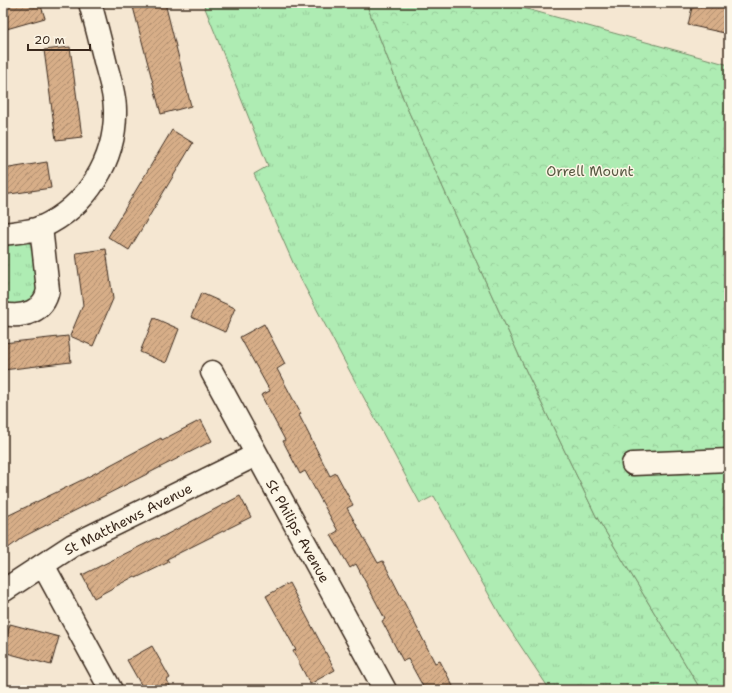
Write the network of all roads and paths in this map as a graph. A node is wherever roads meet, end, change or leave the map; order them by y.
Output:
1 (90, 3) edge
2 (41, 227) junction
3 (3, 234) edge
4 (3, 314) edge
5 (212, 372) dead end
6 (256, 455) junction
7 (729, 460) edge
8 (633, 464) dead end
9 (43, 565) junction
10 (3, 591) edge
11 (111, 690) edge
12 (385, 690) edge

1 - 2 street
2 - 3 street
2 - 4 street
5 - 6 street, St Philips Avenue
6 - 9 street, St Matthews Avenue
6 - 12 street, St Philips Avenue
7 - 8 street
9 - 10 street, St Matthews Avenue
9 - 11 street

